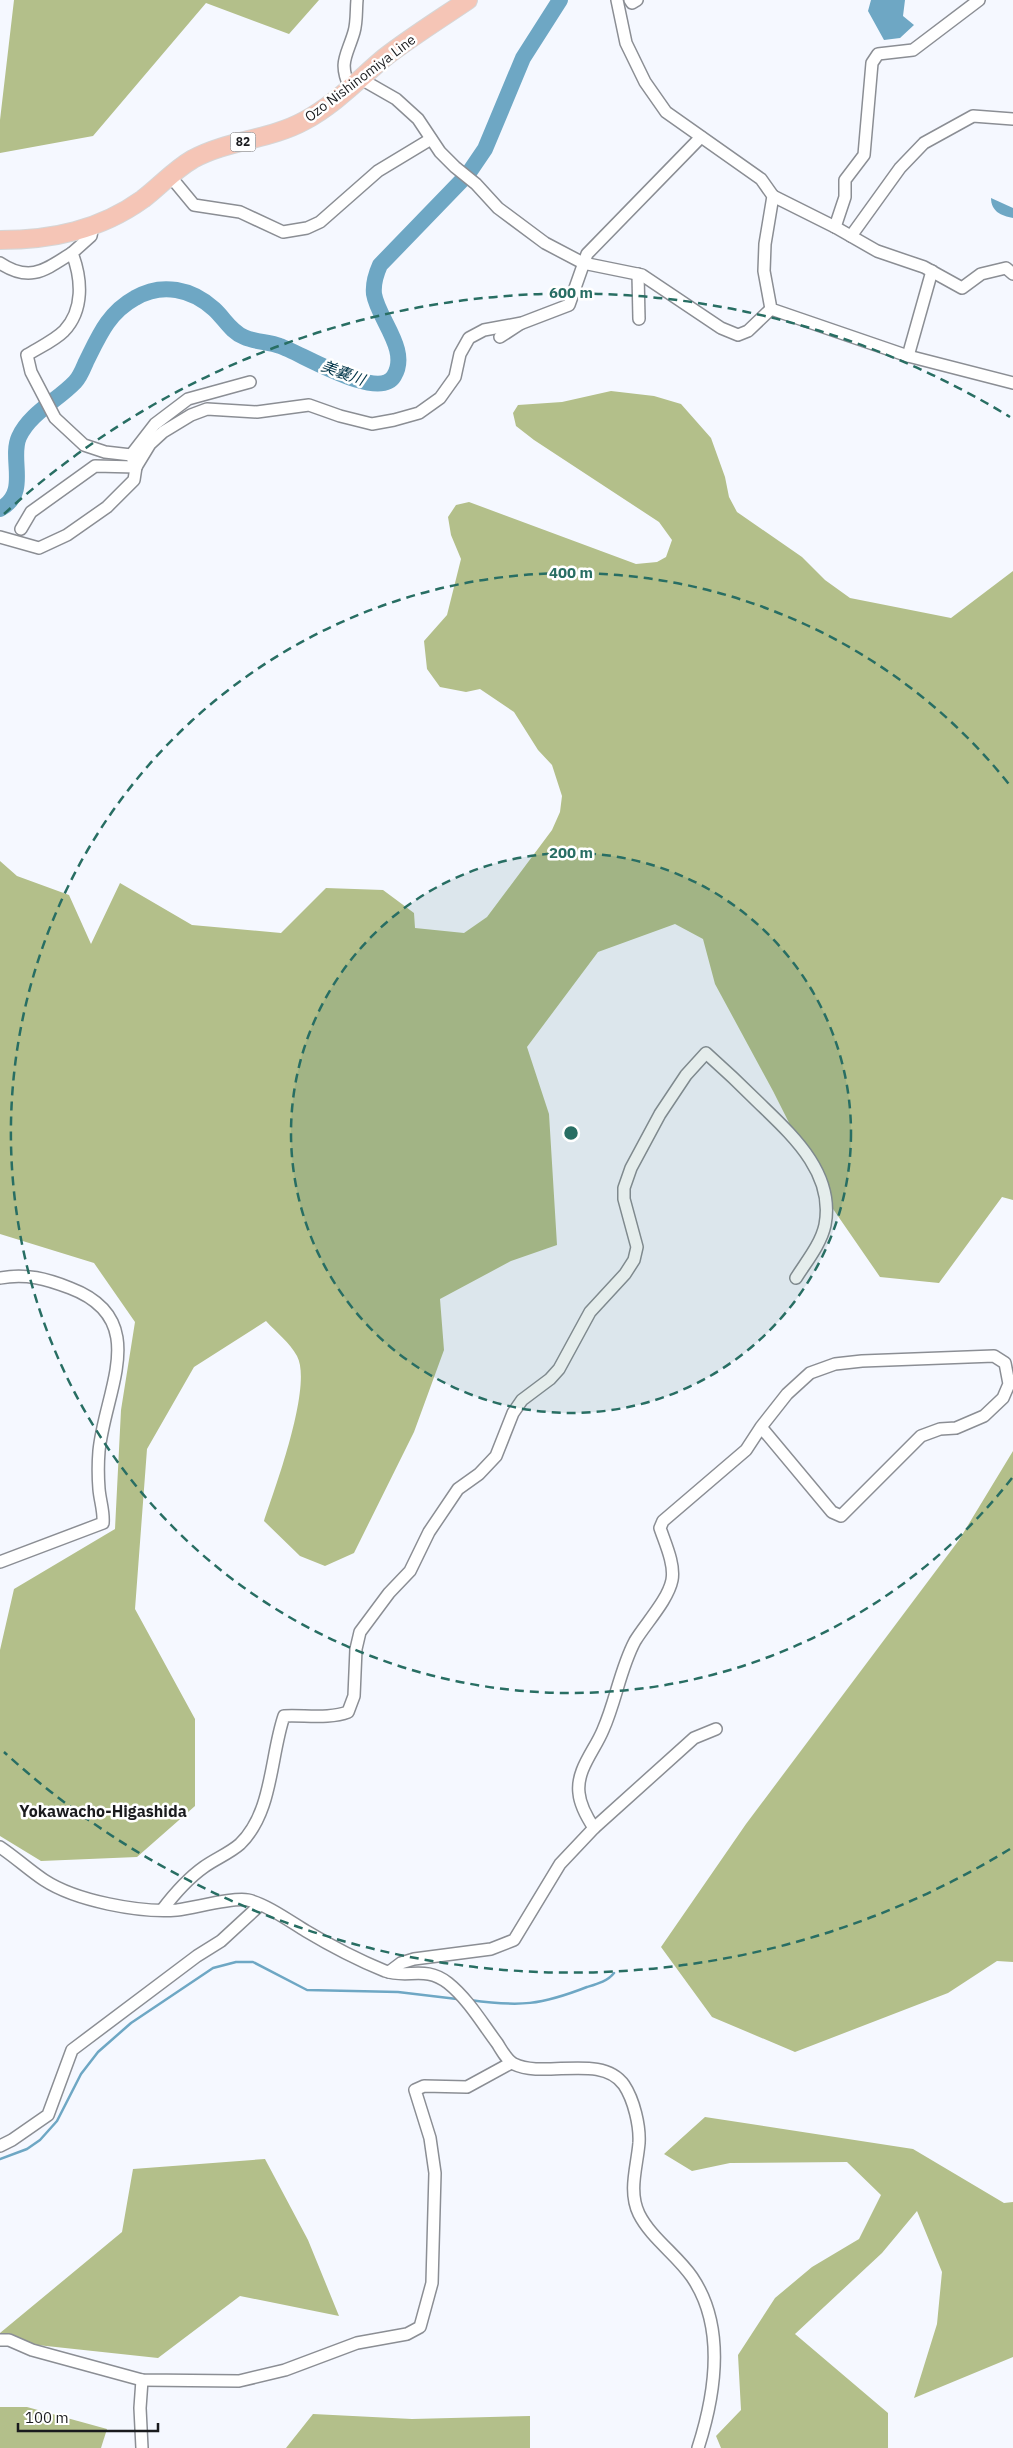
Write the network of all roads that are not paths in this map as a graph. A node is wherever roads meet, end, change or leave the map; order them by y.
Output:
1 (357, 0) edge
2 (468, 0) edge
3 (617, 0) edge
4 (630, 0) edge
5 (636, 0) edge
6 (979, 0) edge
7 (355, 84) junction
8 (1013, 119) edge
9 (701, 136) junction
10 (431, 139) junction
11 (170, 176) junction
12 (773, 196) junction
13 (93, 226) junction
14 (835, 227) junction
15 (851, 236) junction
16 (0, 240) edge
17 (72, 253) junction
18 (0, 263) edge
19 (583, 263) junction
20 (932, 272) junction
21 (638, 274) junction
22 (1013, 274) edge
23 (771, 310) junction
24 (638, 320) dead end
25 (522, 323) junction
26 (500, 337) dead end
27 (908, 356) junction
28 (250, 382) dead end
29 (1013, 383) edge
30 (131, 455) junction
31 (136, 467) junction
32 (21, 529) dead end
33 (0, 537) edge
34 (0, 1278) edge
35 (796, 1278) dead end
36 (761, 1427) junction
37 (0, 1562) edge
38 (716, 1729) dead end
39 (594, 1828) junction
40 (0, 1847) edge
41 (259, 1906) junction
42 (162, 1910) junction
43 (389, 1972) junction
44 (511, 2063) junction
45 (0, 2146) edge
46 (0, 2340) edge
47 (142, 2380) junction
48 (142, 2448) edge
49 (698, 2448) edge

1 - 7 street
2 - 7 main road, Ozo Nishinomiya Line / 82
3 - 9 street
4 - 5 street
6 - 14 street
7 - 10 street
7 - 11 main road, Ozo Nishinomiya Line / 82
8 - 15 street
9 - 12 street
9 - 19 street
10 - 11 street
10 - 19 street
11 - 13 main road, Ozo Nishinomiya Line / 82
12 - 14 street
12 - 23 street
13 - 16 main road, Ozo Nishinomiya Line / 82
13 - 17 street
14 - 15 street
15 - 20 street
17 - 18 street
17 - 30 street
19 - 21 street
19 - 25 street
20 - 22 street
20 - 27 street
21 - 23 street
21 - 24 street
23 - 27 street
25 - 26 street
25 - 31 street
27 - 29 street
28 - 30 street
30 - 31 street
31 - 32 street
31 - 33 street
34 - 37 street
35 - 42 street
36 - 36 street
36 - 39 street
38 - 39 street
39 - 43 street
40 - 42 street
41 - 42 street
41 - 43 street
41 - 45 street
43 - 44 street
44 - 47 street
44 - 49 street
46 - 47 street
47 - 48 street

